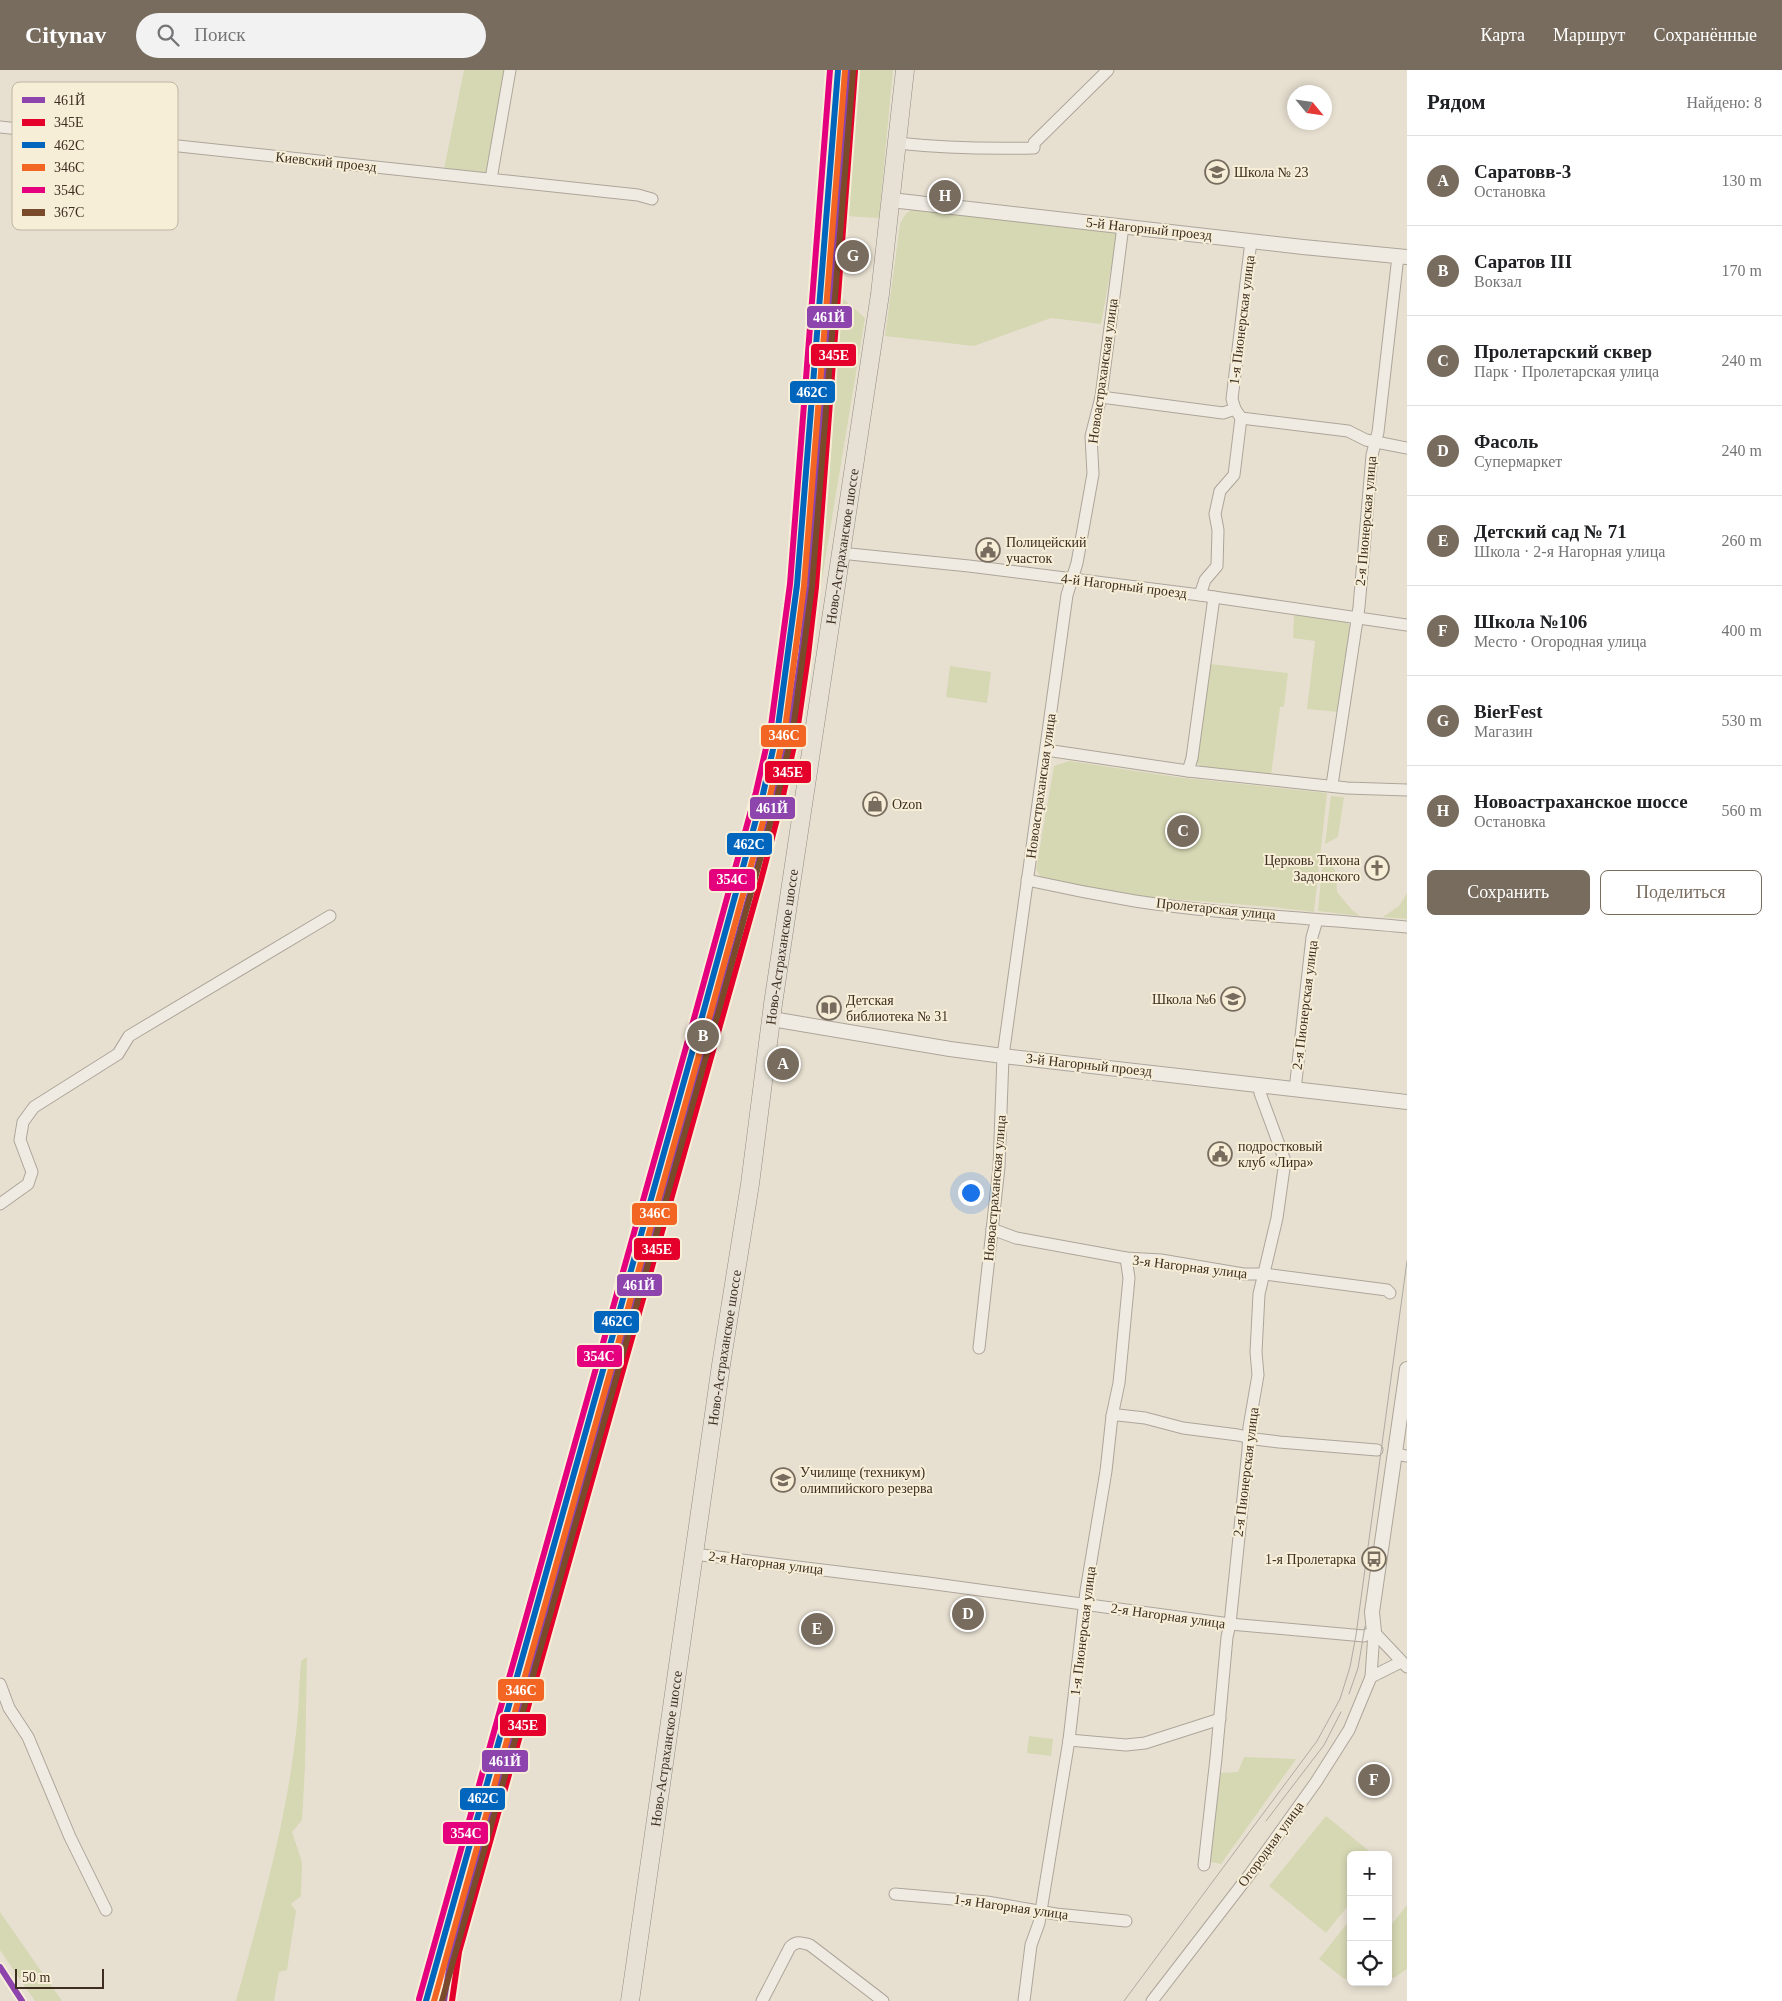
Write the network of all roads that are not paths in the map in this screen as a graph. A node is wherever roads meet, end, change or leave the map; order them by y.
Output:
1 (510, 70) edge
2 (904, 70) edge
3 (1108, 70) edge
4 (897, 144) junction
5 (178, 146) edge
6 (491, 180) junction
7 (652, 199) dead end
8 (891, 200) junction
9 (1123, 226) junction
10 (1251, 241) junction
11 (1402, 257) edge
12 (1100, 397) junction
13 (1238, 413) junction
14 (1375, 442) junction
15 (1407, 448) edge
16 (840, 553) junction
17 (1071, 580) junction
18 (1200, 595) junction
19 (1214, 597) junction
20 (1356, 618) junction
21 (1407, 625) edge
22 (1046, 750) junction
23 (1188, 771) junction
24 (1332, 785) junction
25 (1407, 790) edge
26 (1027, 880) junction
27 (330, 916) dead end
28 (1317, 920) junction
29 (1407, 926) edge
30 (772, 1019) junction
31 (1003, 1056) junction
32 (1260, 1085) junction
33 (1294, 1090) junction
34 (1407, 1102) edge
35 (0, 1204) edge
36 (992, 1229) junction
37 (1126, 1258) junction
38 (1264, 1274) junction
39 (1390, 1293) dead end
40 (979, 1348) dead end
41 (1407, 1369) edge
42 (1112, 1416) junction
43 (1249, 1437) junction
44 (1377, 1450) dead end
45 (1401, 1455) edge
46 (694, 1554) junction
47 (1085, 1604) junction
48 (1230, 1624) junction
49 (1374, 1632) junction
50 (1404, 1665) edge
51 (1372, 1677) junction
52 (0, 1684) edge
53 (1220, 1719) junction
54 (1069, 1740) junction
55 (1204, 1865) dead end
56 (895, 1894) dead end
57 (106, 1910) dead end
58 (1041, 1911) junction
59 (1126, 1921) dead end
60 (630, 2001) edge
61 (762, 2001) edge
62 (883, 2001) edge
63 (1024, 2001) edge
64 (1152, 2001) edge

1 - 6 street
2 - 4 main road, Ново-Астраханское шоссе
3 - 4 street
4 - 8 main road, Ново-Астраханское шоссе
5 - 6 street, Киевский проезд
6 - 7 street, Киевский проезд
8 - 9 street, 5-й Нагорный проезд
8 - 16 main road, Ново-Астраханское шоссе
9 - 10 street, 5-й Нагорный проезд
9 - 12 street, Новоастраханская улица
10 - 11 street, 5-й Нагорный проезд
10 - 13 street, 1-я Пионерская улица
11 - 14 street, 2-я Пионерская улица
12 - 13 street
12 - 17 street, Новоастраханская улица
13 - 14 street
13 - 18 street, 1-я Пионерская улица
14 - 15 street
14 - 20 street, 2-я Пионерская улица
16 - 17 street, 4-й Нагорный проезд
16 - 30 main road, Ново-Астраханское шоссе
17 - 18 street, 4-й Нагорный проезд
17 - 22 street, Новоастраханская улица
18 - 19 street, 4-й Нагорный проезд
19 - 20 street, 4-й Нагорный проезд
19 - 23 street
20 - 21 street, 4-й Нагорный проезд
20 - 24 street, 2-я Пионерская улица
22 - 23 street
22 - 26 street, Новоастраханская улица
23 - 24 street
24 - 25 street
26 - 28 street, Пролетарская улица
26 - 31 street, Новоастраханская улица
27 - 35 street
28 - 29 street, Пролетарская улица
28 - 33 street, 2-я Пионерская улица
30 - 31 street, 3-й Нагорный проезд
30 - 46 main road, Ново-Астраханское шоссе
31 - 32 street, 3-й Нагорный проезд
31 - 36 street, Новоастраханская улица
32 - 33 street, 3-й Нагорный проезд
32 - 38 street, 2-я Пионерская улица
33 - 34 street, 3-й Нагорный проезд
36 - 37 street, 3-я Нагорная улица
36 - 40 street, Новоастраханская улица
37 - 38 street, 3-я Нагорная улица
37 - 42 street, 1-я Пионерская улица
38 - 39 street, 3-я Нагорная улица
38 - 43 street, 2-я Пионерская улица
41 - 45 street, Огородная улица
42 - 43 street
42 - 47 street, 1-я Пионерская улица
43 - 44 street
43 - 48 street, 2-я Пионерская улица
45 - 49 street, Огородная улица
46 - 47 street, 2-я Нагорная улица
46 - 60 main road, Ново-Астраханское шоссе
47 - 48 street, 2-я Нагорная улица
47 - 54 street, 1-я Пионерская улица
48 - 49 street, 2-я Нагорная улица
48 - 53 street, 2-я Пионерская улица
49 - 50 street
49 - 51 street, Огородная улица
50 - 51 street
51 - 64 street, Огородная улица
52 - 57 street
53 - 54 street
53 - 55 street, 2-я Пионерская улица
54 - 58 street, 1-я Пионерская улица
56 - 58 street, 1-я Нагорная улица
58 - 59 street, 1-я Нагорная улица
58 - 63 street, 1-я Пионерская улица
61 - 62 street

